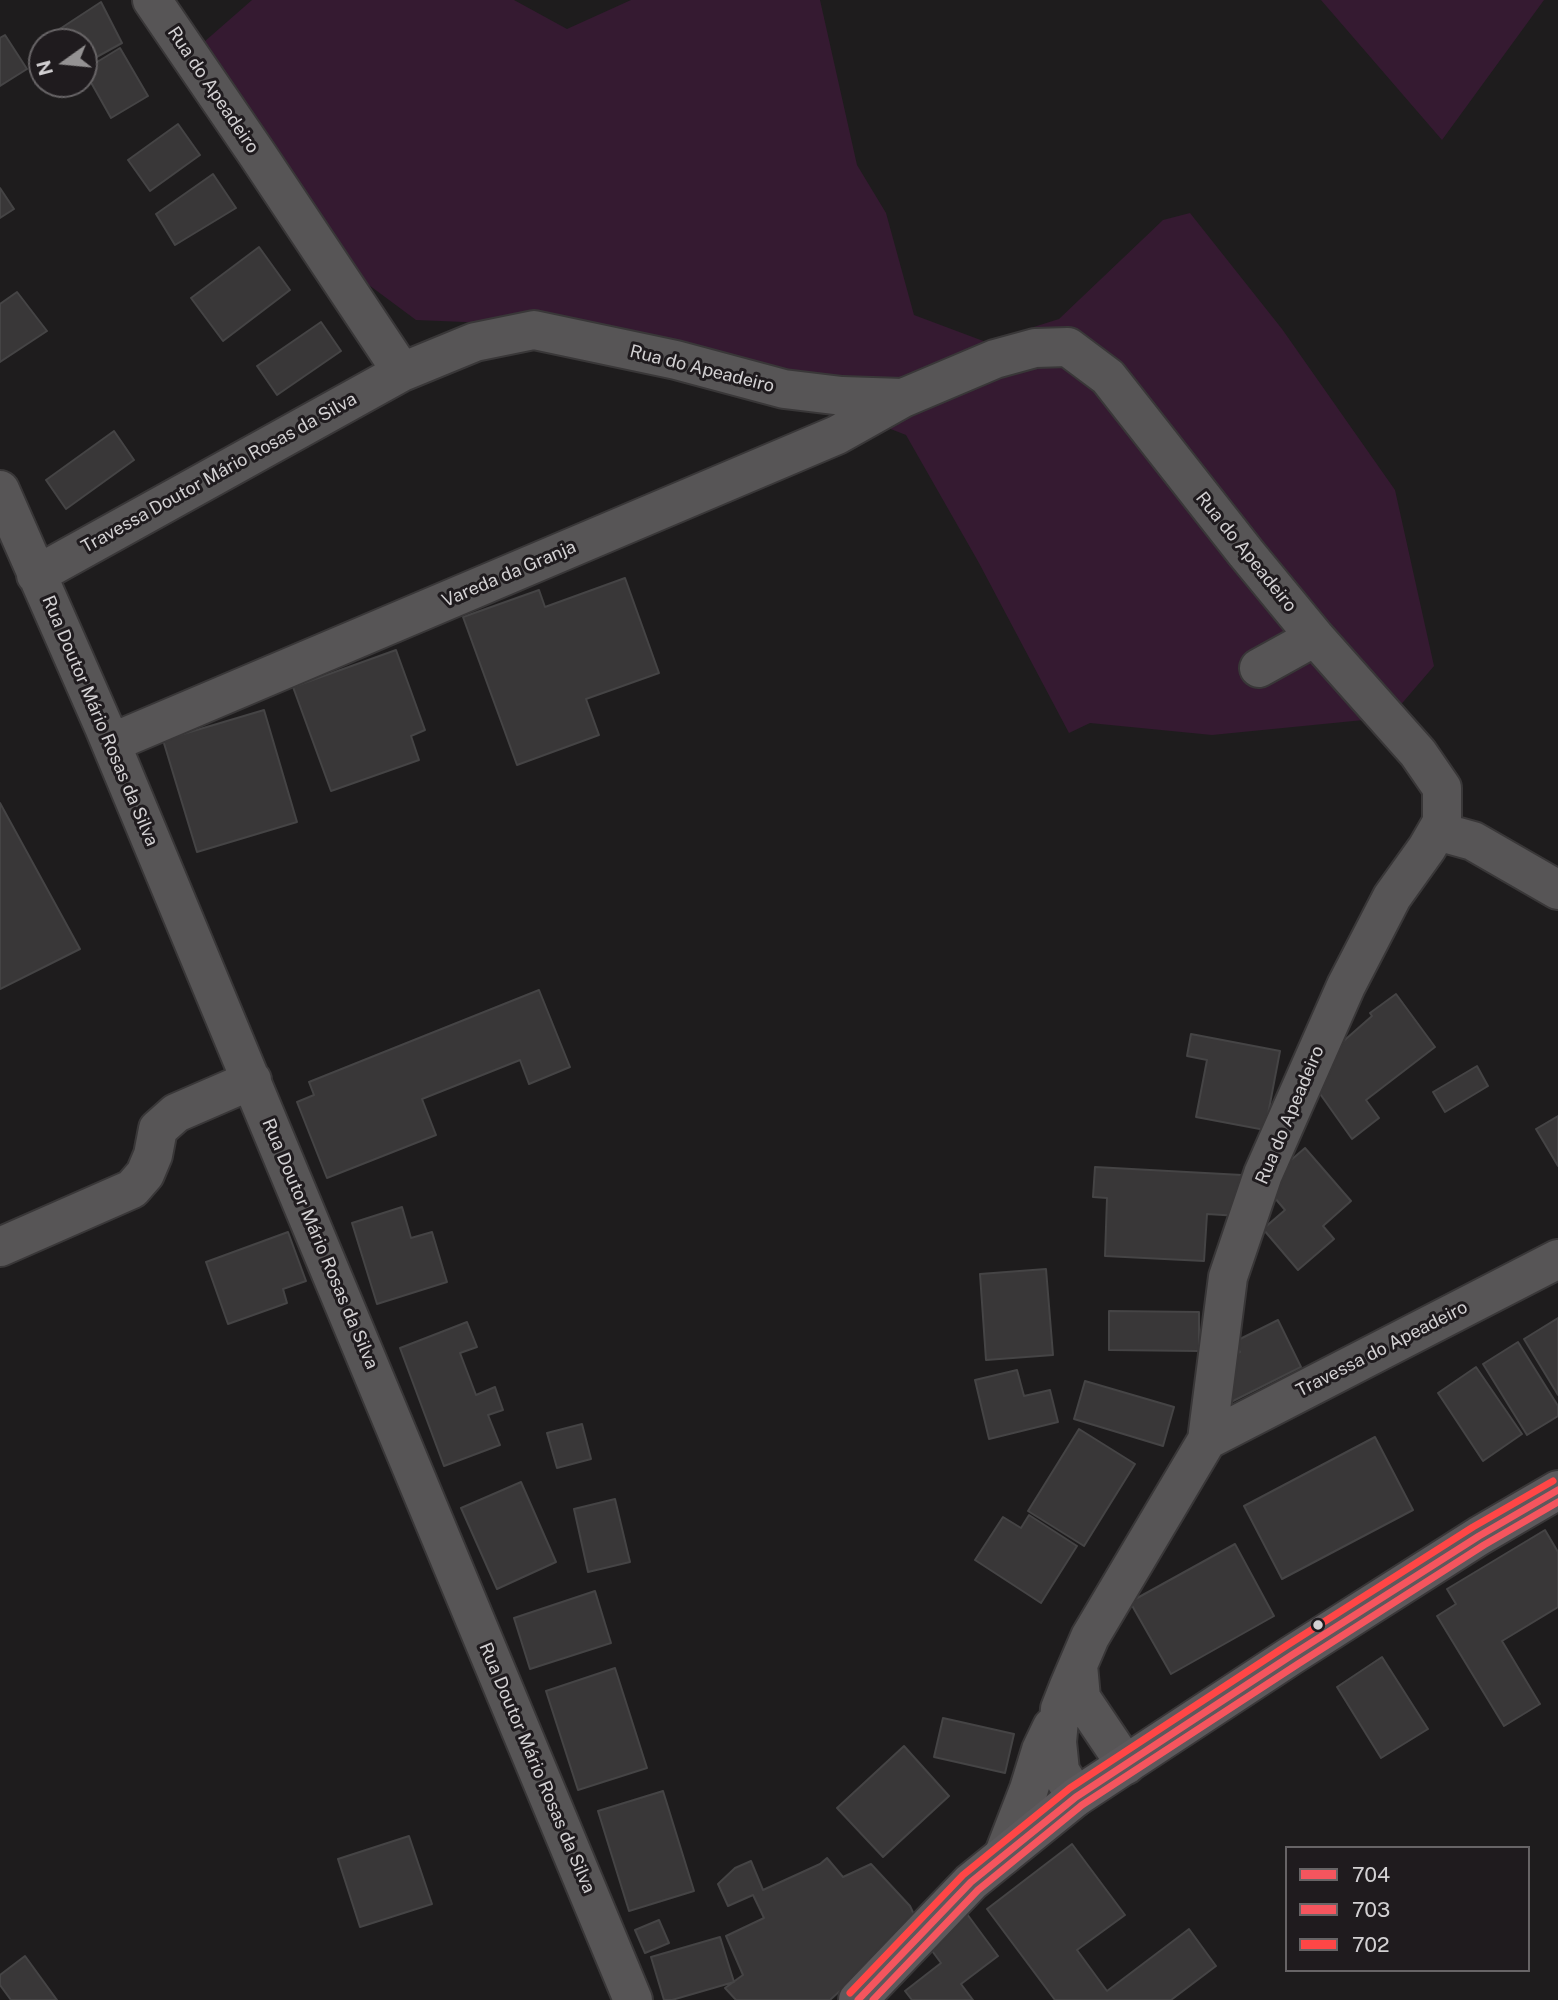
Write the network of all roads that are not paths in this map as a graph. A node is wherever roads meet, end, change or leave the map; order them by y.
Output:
1 (152, 0) edge
2 (402, 372) junction
3 (902, 398) junction
4 (0, 491) edge
5 (36, 575) junction
6 (1315, 637) junction
7 (1259, 668) dead end
8 (111, 743) junction
9 (1437, 831) junction
10 (1558, 890) edge
11 (251, 1080) junction
12 (0, 1247) edge
13 (1558, 1259) edge
14 (1207, 1440) junction
15 (1558, 1490) edge
16 (1077, 1665) junction
17 (1060, 1709) junction
18 (1126, 1765) junction
19 (1076, 1797) junction
20 (1003, 1856) junction
21 (633, 2000) edge
22 (858, 2000) edge

1 - 2 street, Rua do Apeadeiro
2 - 3 street, Rua do Apeadeiro
2 - 5 street, Travessa Doutor Mário Rosas da Silva
3 - 6 street, Rua do Apeadeiro
3 - 8 street, Vareda da Granja
4 - 5 street, Rua Doutor Mário Rosas da Silva
5 - 8 street, Rua Doutor Mário Rosas da Silva
6 - 7 street
6 - 9 street, Rua do Apeadeiro
8 - 11 street, Rua Doutor Mário Rosas da Silva
9 - 10 street
9 - 14 street, Rua do Apeadeiro
11 - 12 street
11 - 21 street, Rua Doutor Mário Rosas da Silva
13 - 14 street, Travessa do Apeadeiro
14 - 16 street, Rua do Apeadeiro
15 - 18 street
16 - 17 street, Rua do Apeadeiro
16 - 18 street
17 - 19 street, Rua do Apeadeiro
17 - 20 street
18 - 19 street
19 - 20 street
20 - 22 street

